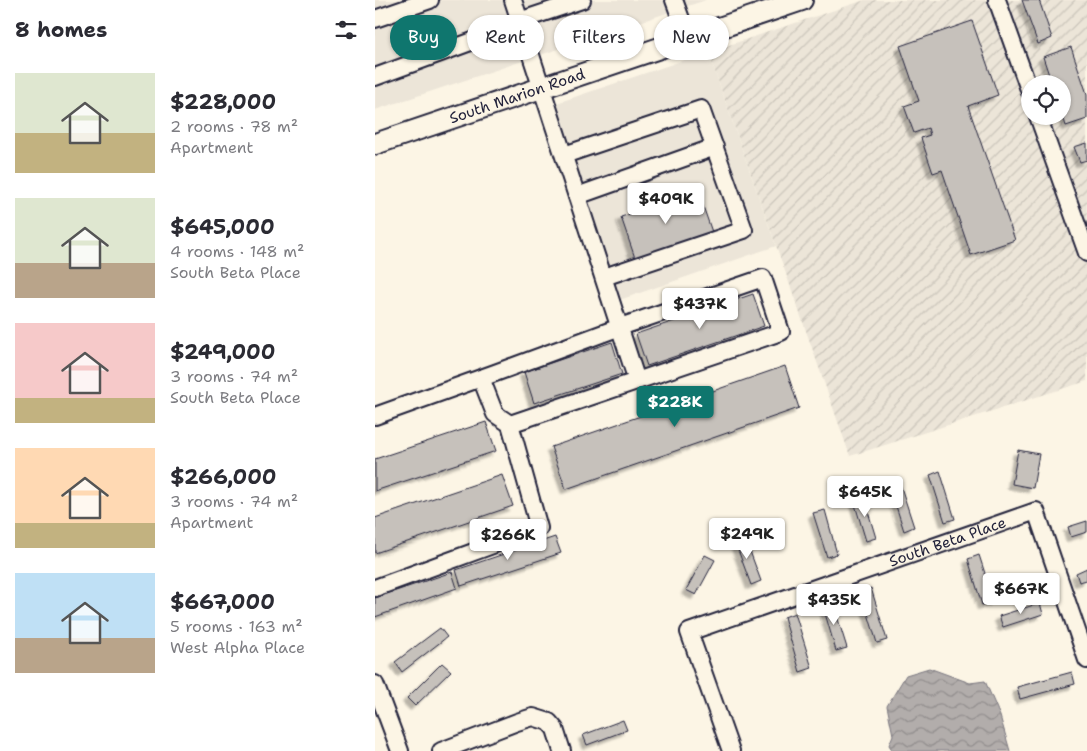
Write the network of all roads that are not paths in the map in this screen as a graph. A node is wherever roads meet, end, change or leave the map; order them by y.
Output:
1 (430, 0) edge
2 (513, 0) edge
3 (582, 0) edge
4 (674, 0) edge
5 (802, 0) edge
6 (997, 0) edge
7 (517, 15) edge
8 (537, 15) edge
9 (680, 15) edge
10 (375, 19) edge
11 (729, 24) edge
12 (467, 43) edge
13 (654, 50) edge
14 (532, 60) edge
15 (1024, 75) edge
16 (375, 77) edge
17 (542, 88) junction
18 (1042, 125) edge
19 (375, 144) edge
20 (715, 147) junction
21 (564, 155) junction
22 (577, 196) junction
23 (1084, 234) edge
24 (1087, 253) edge
25 (603, 277) junction
26 (620, 327) junction
27 (488, 376) junction
28 (637, 381) junction
29 (375, 416) edge
30 (511, 424) junction
31 (375, 588) edge
32 (1087, 660) edge
33 (375, 684) edge
34 (400, 751) edge
35 (441, 751) edge
36 (562, 751) edge
37 (731, 751) edge

1 - 10 street
2 - 7 street
3 - 8 street
4 - 9 street
5 - 11 main road, South Marion Road
6 - 15 street
12 - 16 street
13 - 17 main road, South Marion Road
14 - 17 street
17 - 19 main road, South Marion Road
17 - 21 street
18 - 23 street
20 - 21 street
20 - 22 street
20 - 25 street
21 - 22 street
22 - 25 street
23 - 24 street
25 - 26 street
26 - 27 street
26 - 28 street
26 - 28 street
27 - 29 street
27 - 30 street
28 - 30 street
30 - 31 street
32 - 37 street, South Beta Place
33 - 34 street
35 - 36 street

